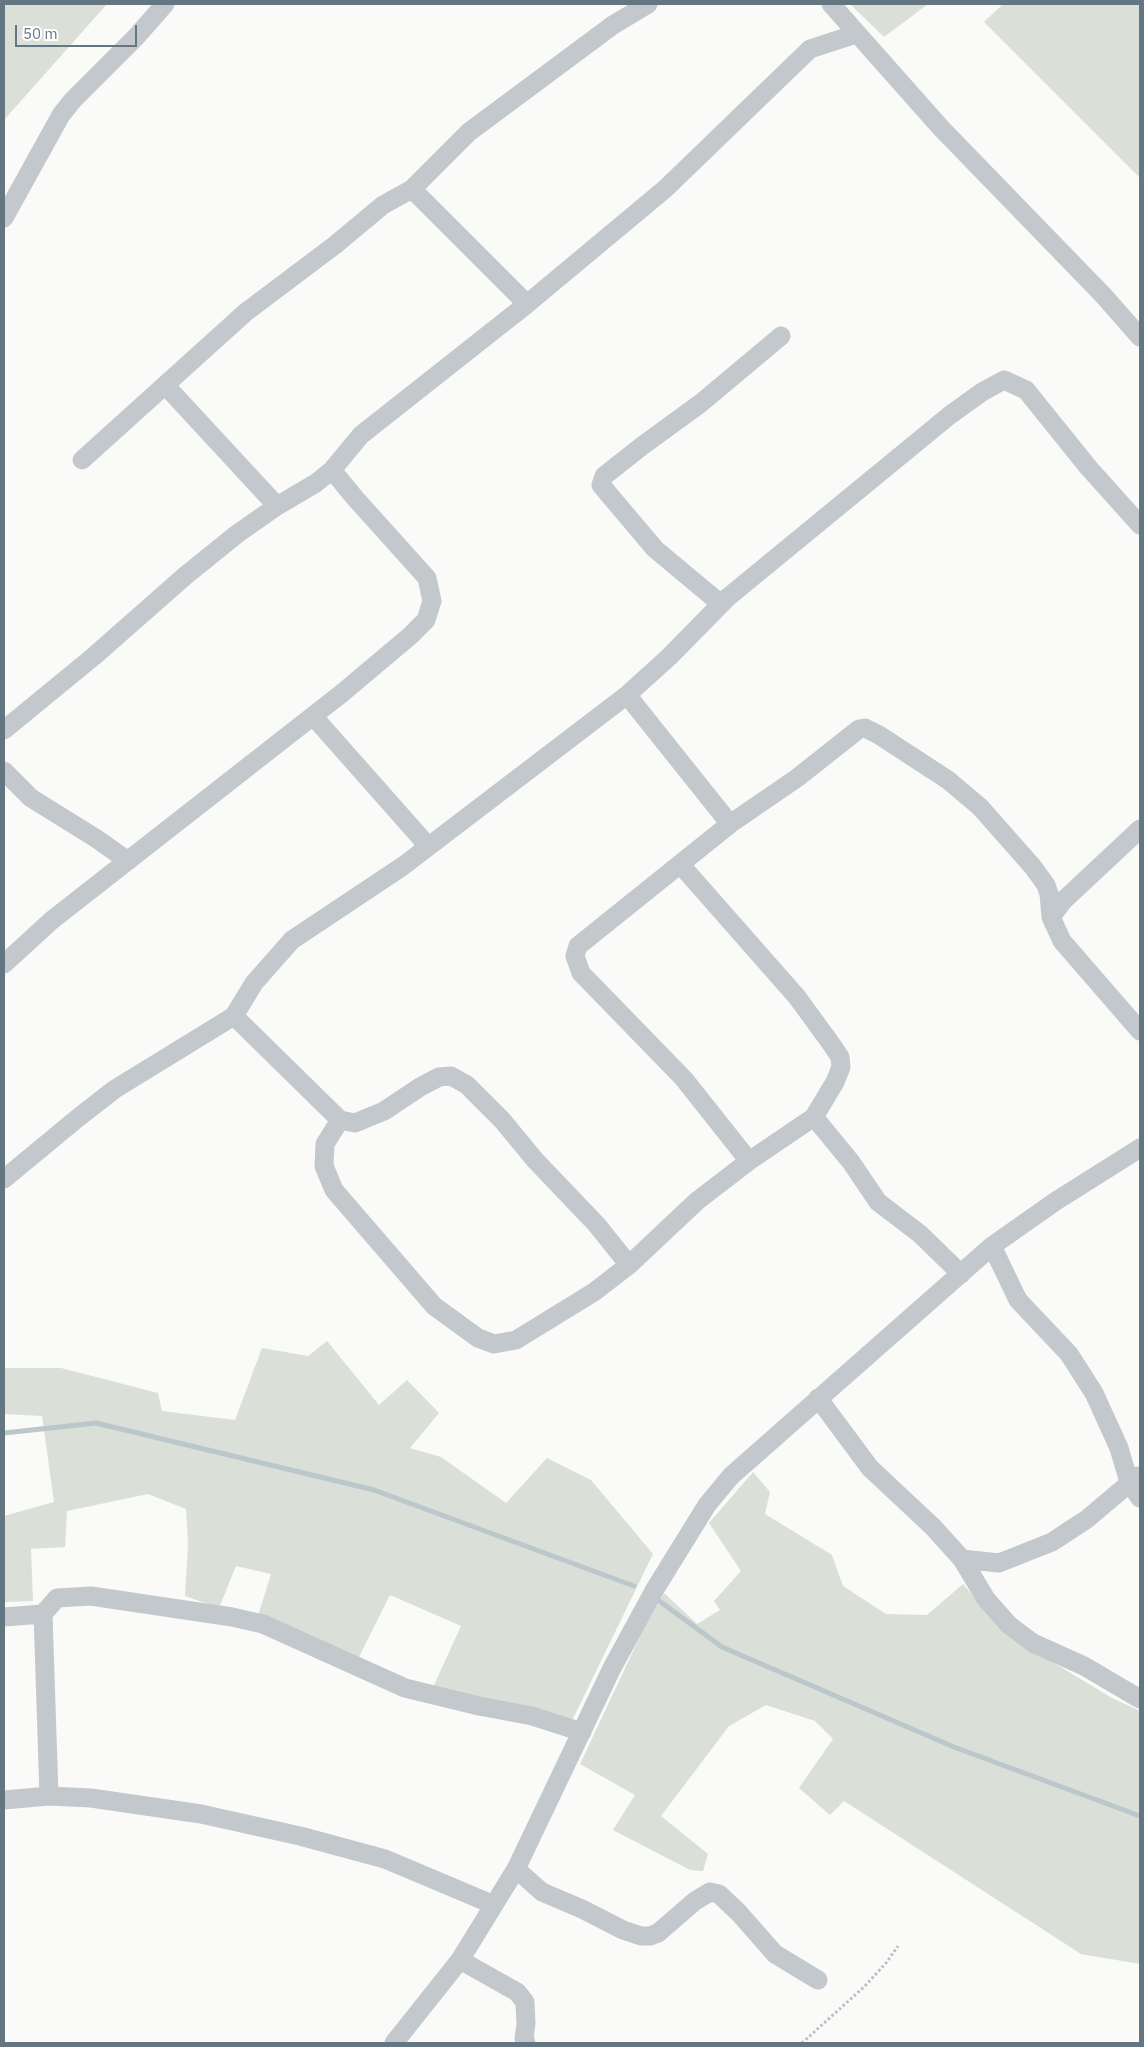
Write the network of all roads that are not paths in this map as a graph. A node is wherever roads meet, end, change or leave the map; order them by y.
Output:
1 (165, 4) edge
2 (648, 4) edge
3 (831, 4) edge
4 (856, 34) junction
5 (412, 189) junction
6 (4, 218) edge
7 (527, 304) junction
8 (781, 336) dead end
9 (1140, 337) edge
10 (166, 386) junction
11 (82, 460) dead end
12 (332, 470) junction
13 (276, 506) junction
14 (1140, 525) edge
15 (721, 604) junction
16 (627, 695) junction
17 (313, 716) junction
18 (4, 730) edge
19 (4, 771) edge
20 (730, 824) junction
21 (1140, 829) edge
22 (428, 846) junction
23 (128, 861) junction
24 (680, 864) junction
25 (1051, 917) junction
26 (4, 964) edge
27 (234, 1016) junction
28 (1140, 1030) edge
29 (814, 1117) junction
30 (340, 1120) junction
31 (1139, 1151) edge
32 (749, 1161) junction
33 (4, 1179) edge
34 (992, 1246) junction
35 (629, 1264) junction
36 (961, 1274) junction
37 (818, 1398) junction
38 (1135, 1479) edge
39 (1140, 1498) edge
40 (962, 1559) junction
41 (43, 1614) junction
42 (4, 1616) edge
43 (1140, 1699) edge
44 (582, 1732) junction
45 (50, 1796) junction
46 (4, 1800) edge
47 (516, 1869) junction
48 (494, 1905) junction
49 (460, 1960) junction
50 (818, 1980) dead end
51 (394, 2043) edge
52 (526, 2043) edge

1 - 6 street
2 - 5 street
3 - 4 street
4 - 7 street
4 - 9 street
5 - 7 street
5 - 10 street
7 - 12 street
8 - 15 street
10 - 11 street
10 - 13 street
12 - 13 street
12 - 17 street
13 - 18 street
14 - 15 street
15 - 16 street
16 - 20 street
16 - 22 street
17 - 22 street
17 - 23 street
19 - 23 street
20 - 24 street
20 - 25 street
21 - 25 street
22 - 27 street
23 - 26 street
24 - 29 street
24 - 32 street
25 - 28 street
27 - 30 street
27 - 33 street
29 - 32 street
29 - 36 street
30 - 35 street
30 - 35 street
31 - 34 street
32 - 35 street
34 - 36 street
34 - 38 street
36 - 37 street
37 - 40 street
37 - 44 street
38 - 39 street
38 - 40 street
40 - 43 street
41 - 42 street
41 - 44 street
41 - 45 street
44 - 47 street
45 - 46 street
45 - 48 street
47 - 48 street
47 - 50 street
48 - 49 street
49 - 51 street
49 - 52 street

